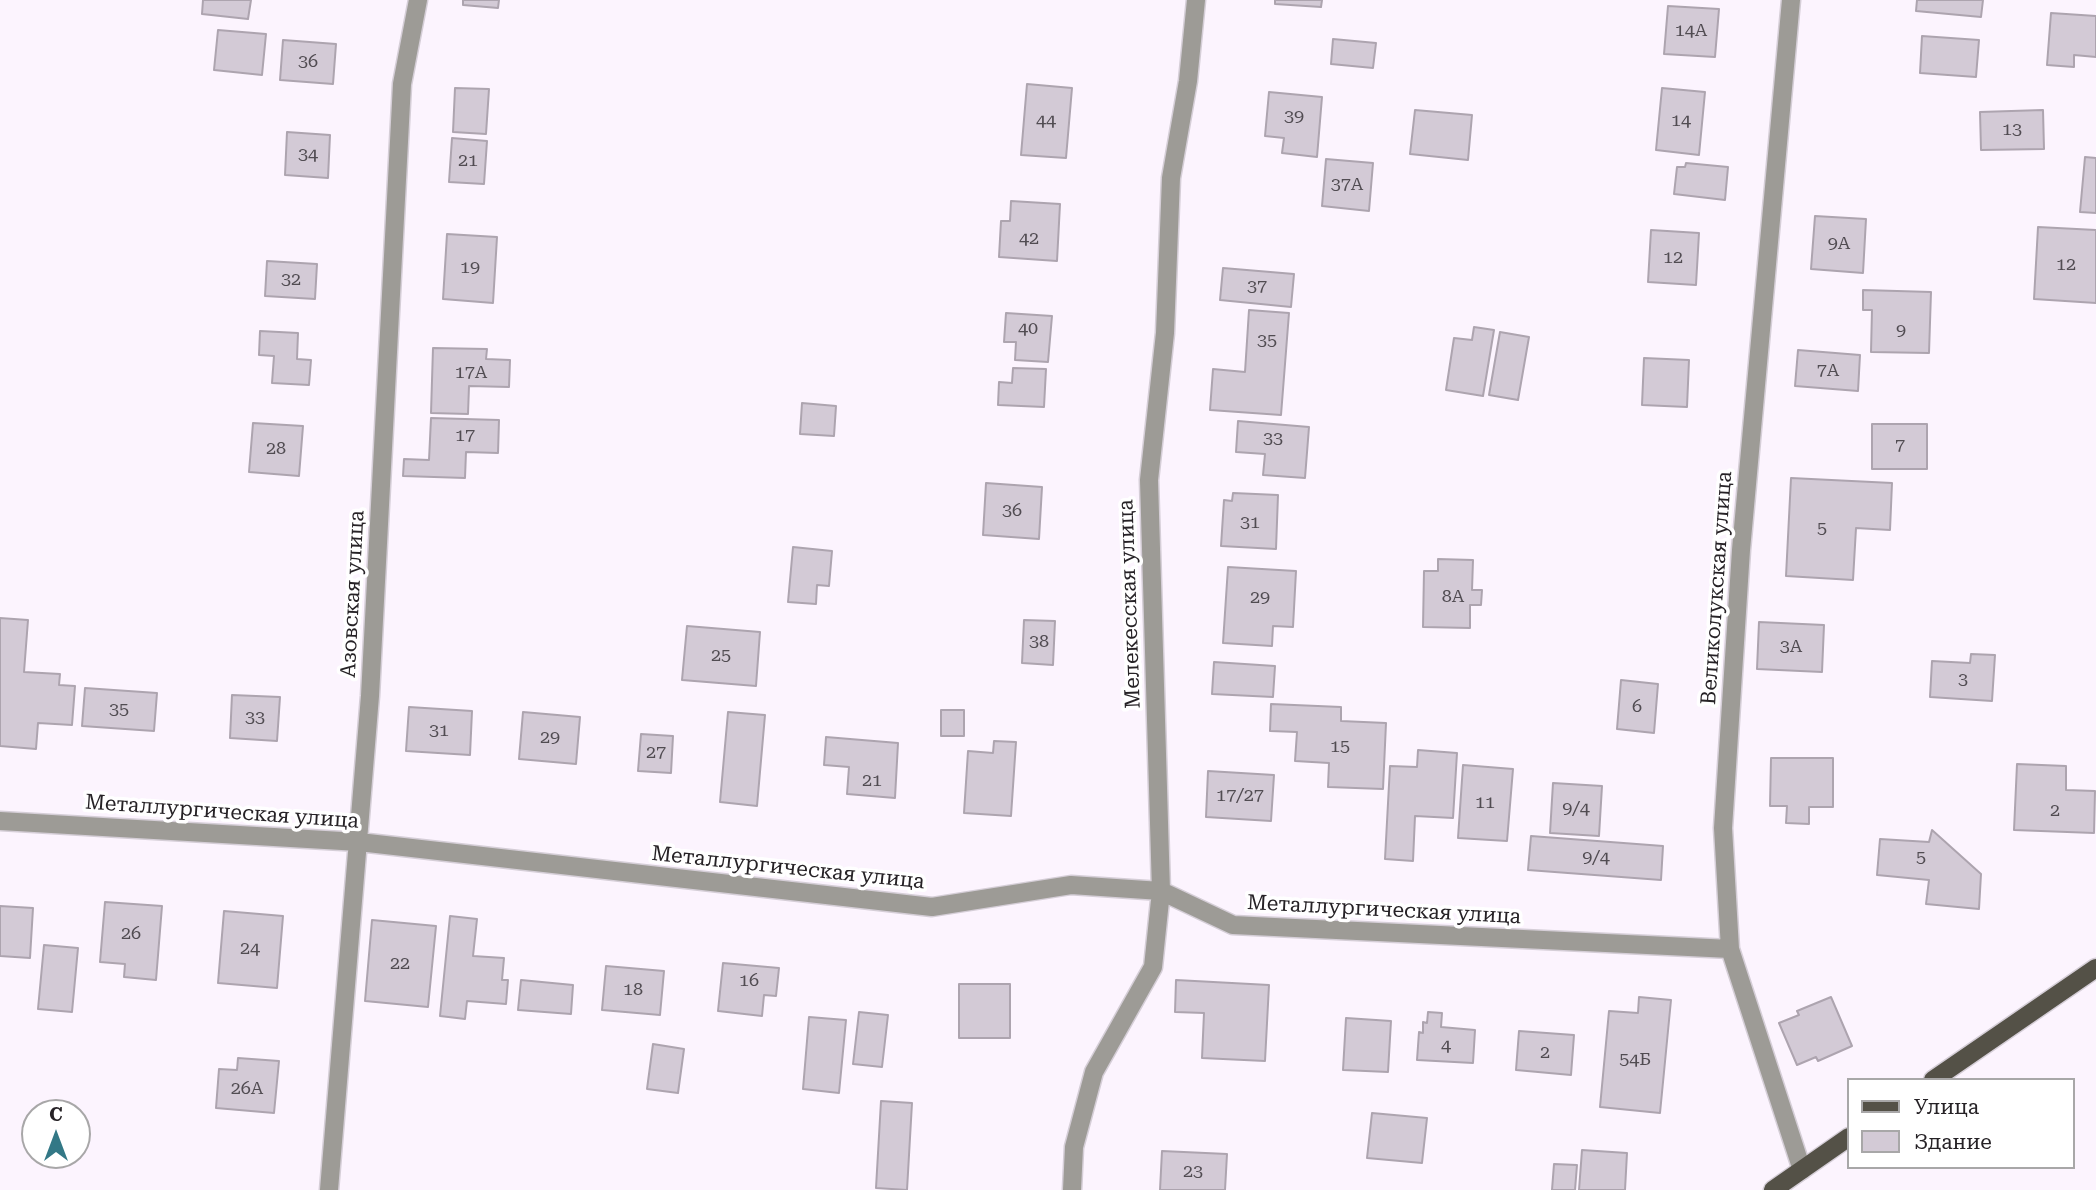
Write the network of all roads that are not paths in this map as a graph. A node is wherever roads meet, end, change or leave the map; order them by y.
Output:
1 (418, 0) edge
2 (1196, 0) edge
3 (1791, 0) edge
4 (0, 821) edge
5 (359, 842) junction
6 (1161, 891) junction
7 (1730, 949) junction
8 (2096, 968) edge
9 (1936, 1078) edge
10 (1848, 1138) edge
11 (1802, 1170) junction
12 (329, 1190) edge
13 (1072, 1190) edge
14 (1773, 1190) edge

1 - 5 street, Азовская улица
2 - 6 street, Мелекесская улица
3 - 7 street, Великолукская улица
4 - 5 street, Металлургическая улица
5 - 6 street, Металлургическая улица
5 - 12 street, Азовская улица
6 - 7 street, Металлургическая улица
6 - 13 street, Мелекесская улица
7 - 11 street, Великолукская улица
8 - 9 main road
10 - 11 main road
11 - 14 main road

